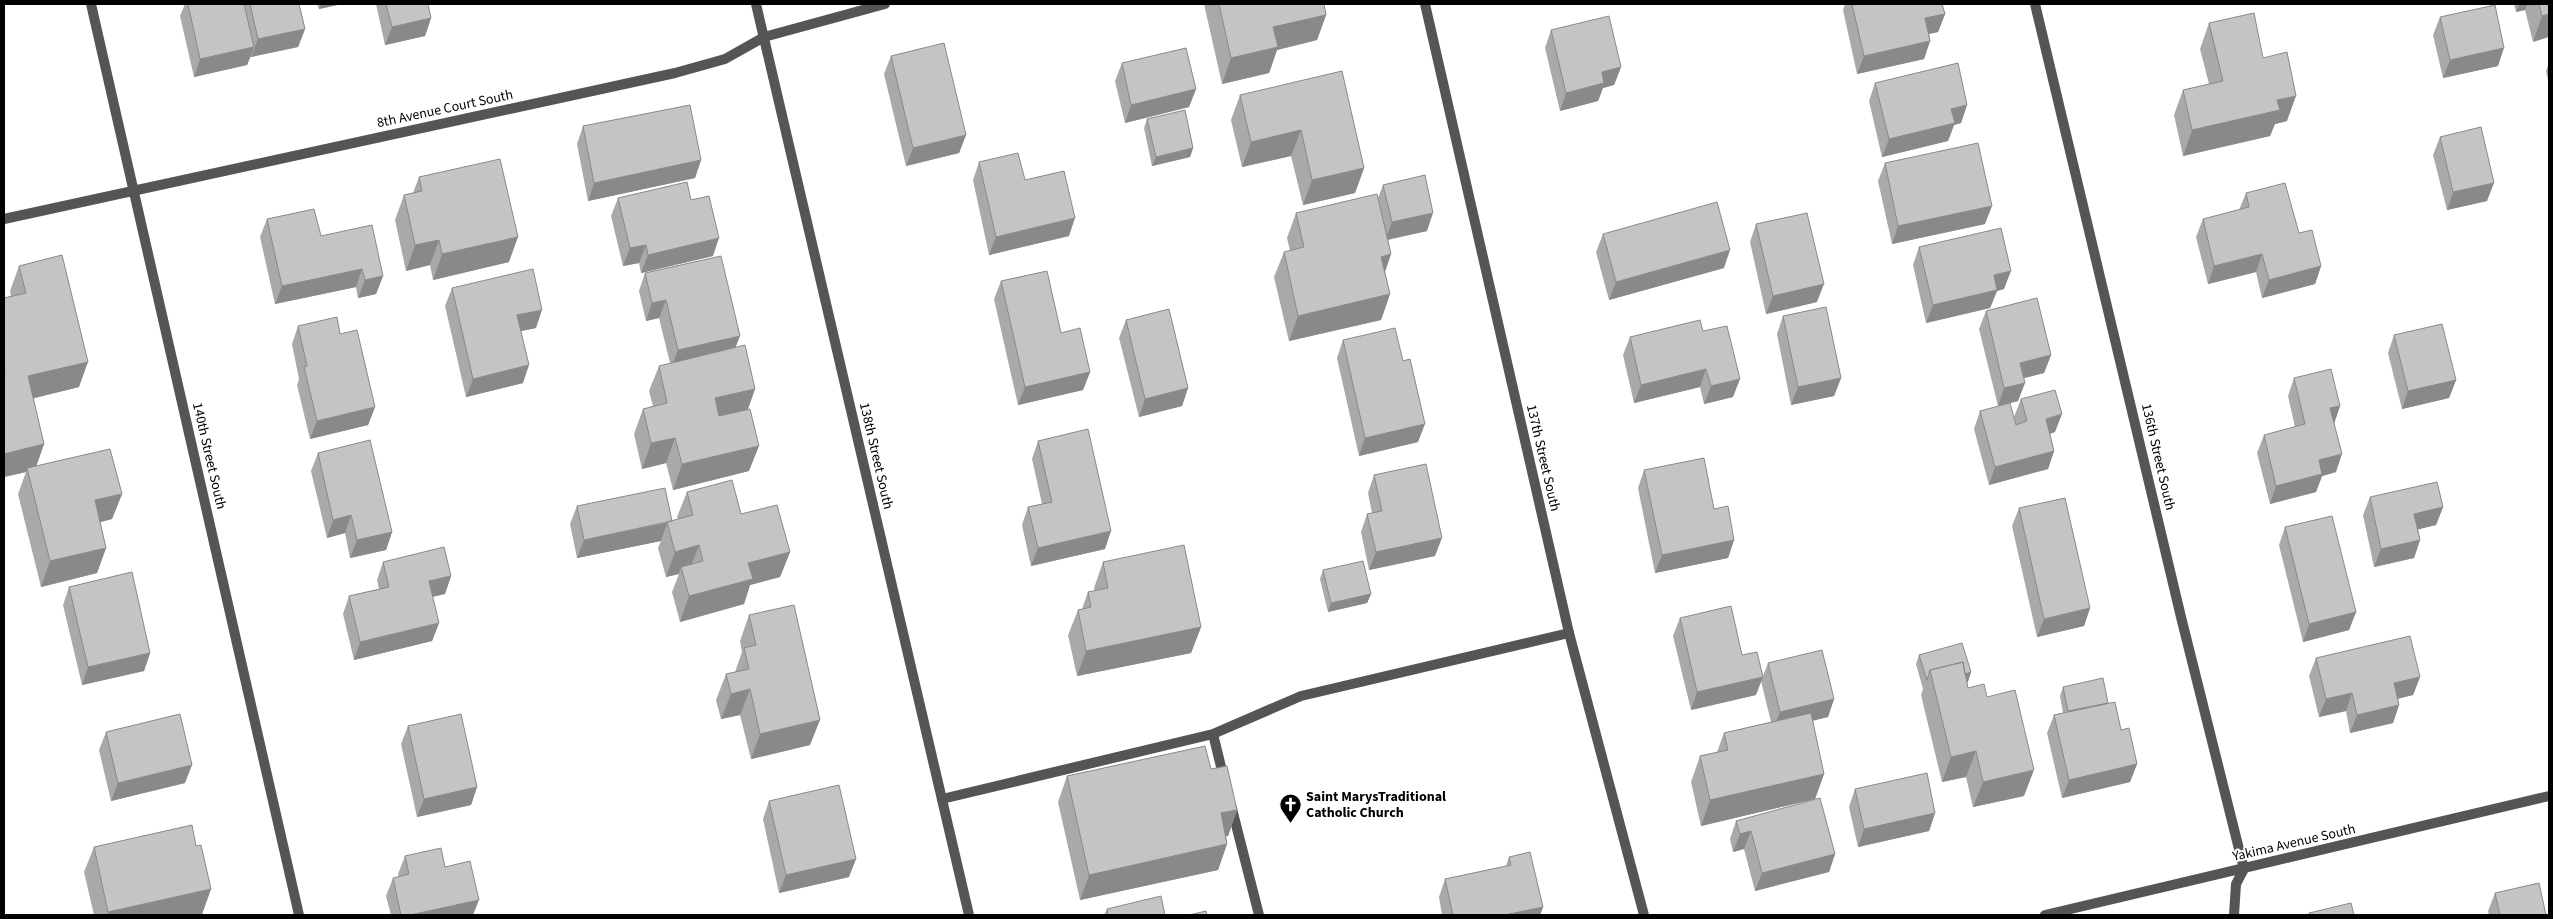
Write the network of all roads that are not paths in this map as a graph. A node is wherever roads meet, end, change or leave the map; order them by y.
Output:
1 (92, 4) edge
2 (756, 4) edge
3 (885, 4) edge
4 (1425, 4) edge
5 (2035, 4) edge
6 (764, 37) junction
7 (134, 190) junction
8 (4, 219) edge
9 (1569, 633) junction
10 (1213, 734) junction
11 (2549, 796) edge
12 (942, 799) junction
13 (2244, 869) junction
14 (299, 915) edge
15 (969, 915) edge
16 (1259, 915) edge
17 (1644, 915) edge
18 (2045, 915) edge
19 (2234, 915) edge

1 - 7 street, 140th Street South
2 - 6 street, 138th Street South
3 - 6 street, 8th Avenue Court South
4 - 9 street, 137th Street South
5 - 13 street, 136th Street South
6 - 7 street, 8th Avenue Court South
6 - 12 street, 138th Street South
7 - 8 street, 8th Avenue Court South
7 - 14 street, 140th Street South
9 - 10 street
9 - 17 street, 137th Street South
10 - 12 street
10 - 16 street
11 - 13 street, Yakima Avenue South
12 - 15 street, 138th Street South
13 - 18 street, Yakima Avenue South
13 - 19 street

